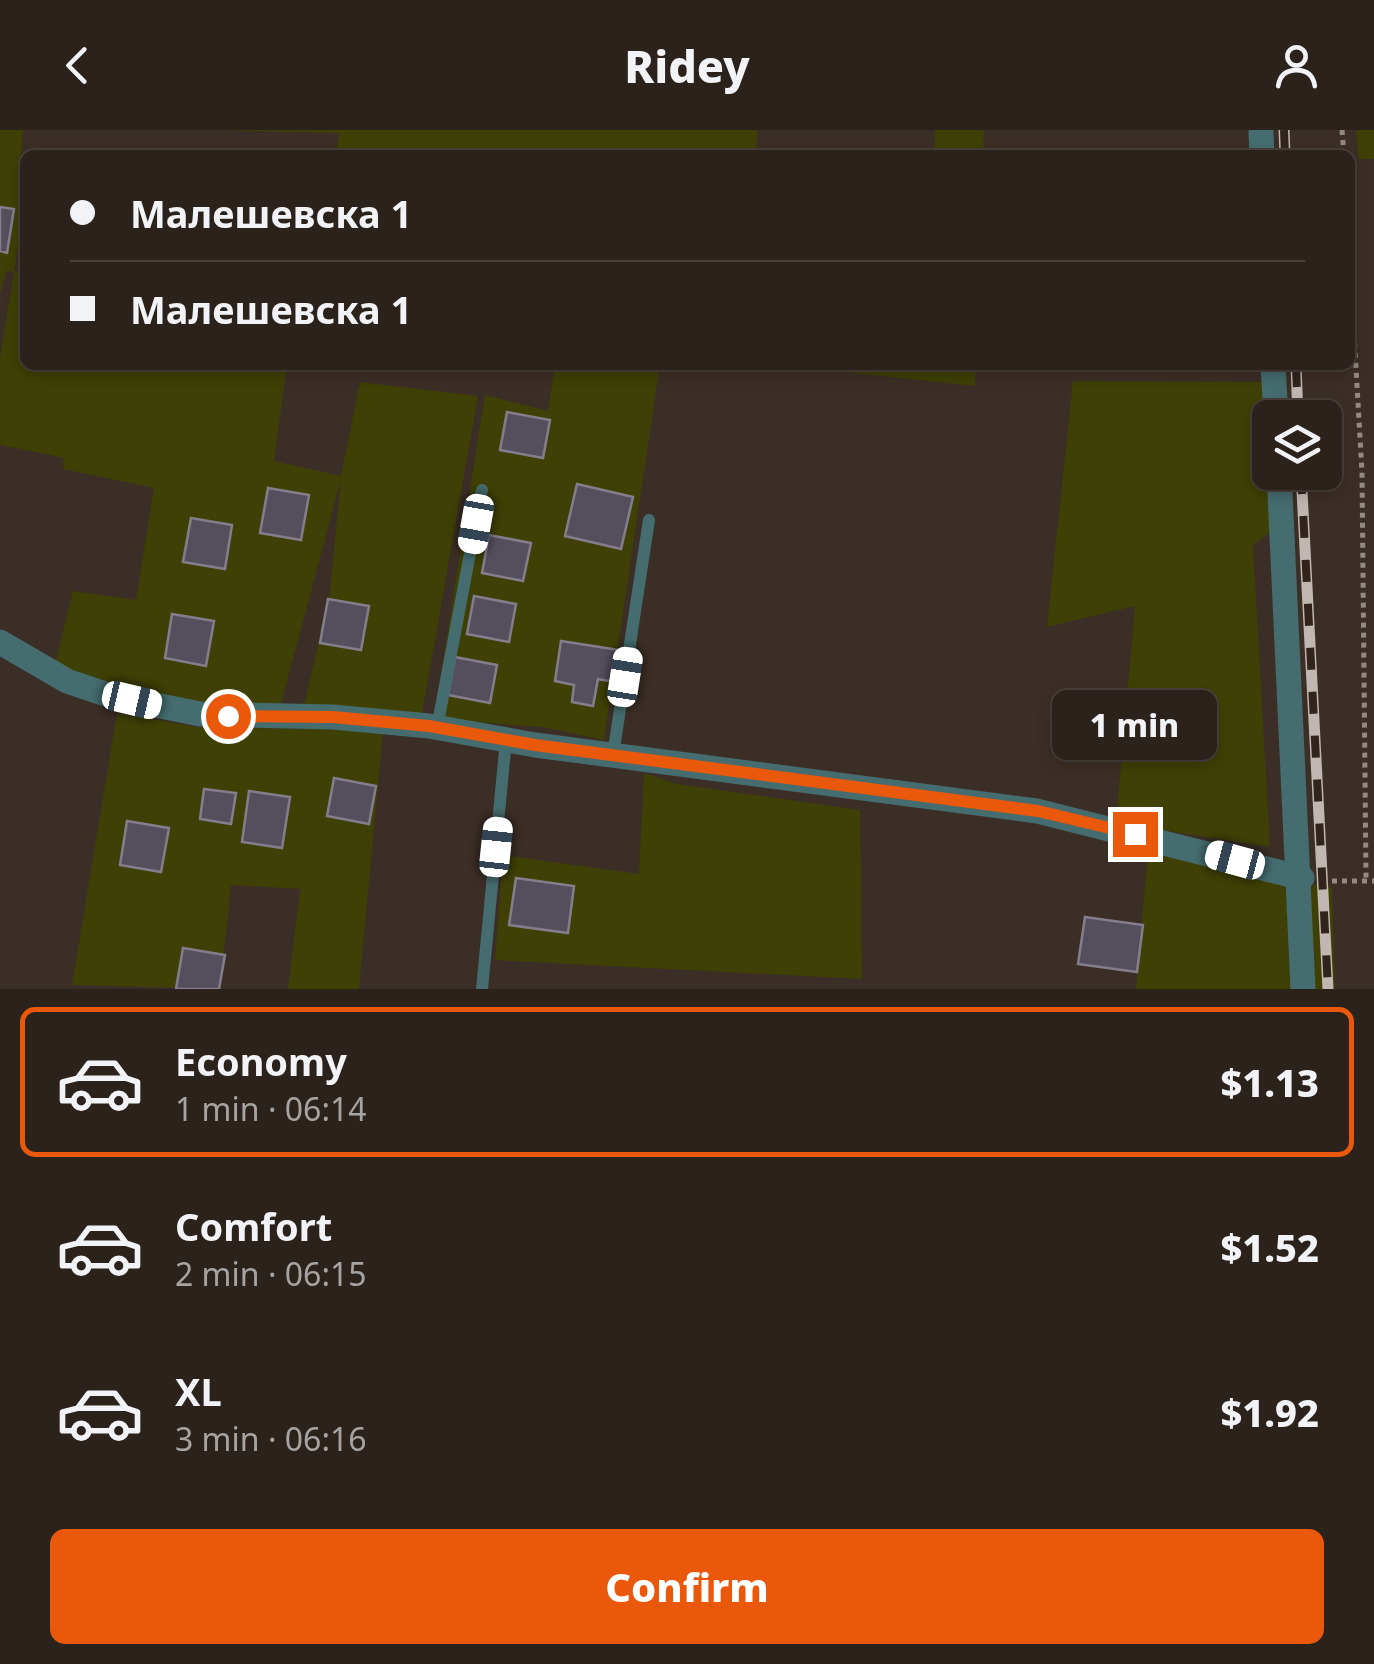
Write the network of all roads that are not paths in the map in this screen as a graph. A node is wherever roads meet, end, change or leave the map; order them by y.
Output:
1 (1273, 370) edge
2 (1275, 400) edge
3 (482, 490) dead end
4 (1280, 490) edge
5 (649, 520) dead end
6 (0, 642) edge
7 (438, 728) junction
8 (506, 740) junction
9 (612, 755) junction
10 (1302, 878) junction
11 (482, 989) edge
12 (1304, 989) edge

1 - 2 street
3 - 7 lane
4 - 10 street
5 - 9 lane
6 - 7 street
7 - 8 street
8 - 9 street
8 - 11 lane
9 - 10 street
10 - 12 street

